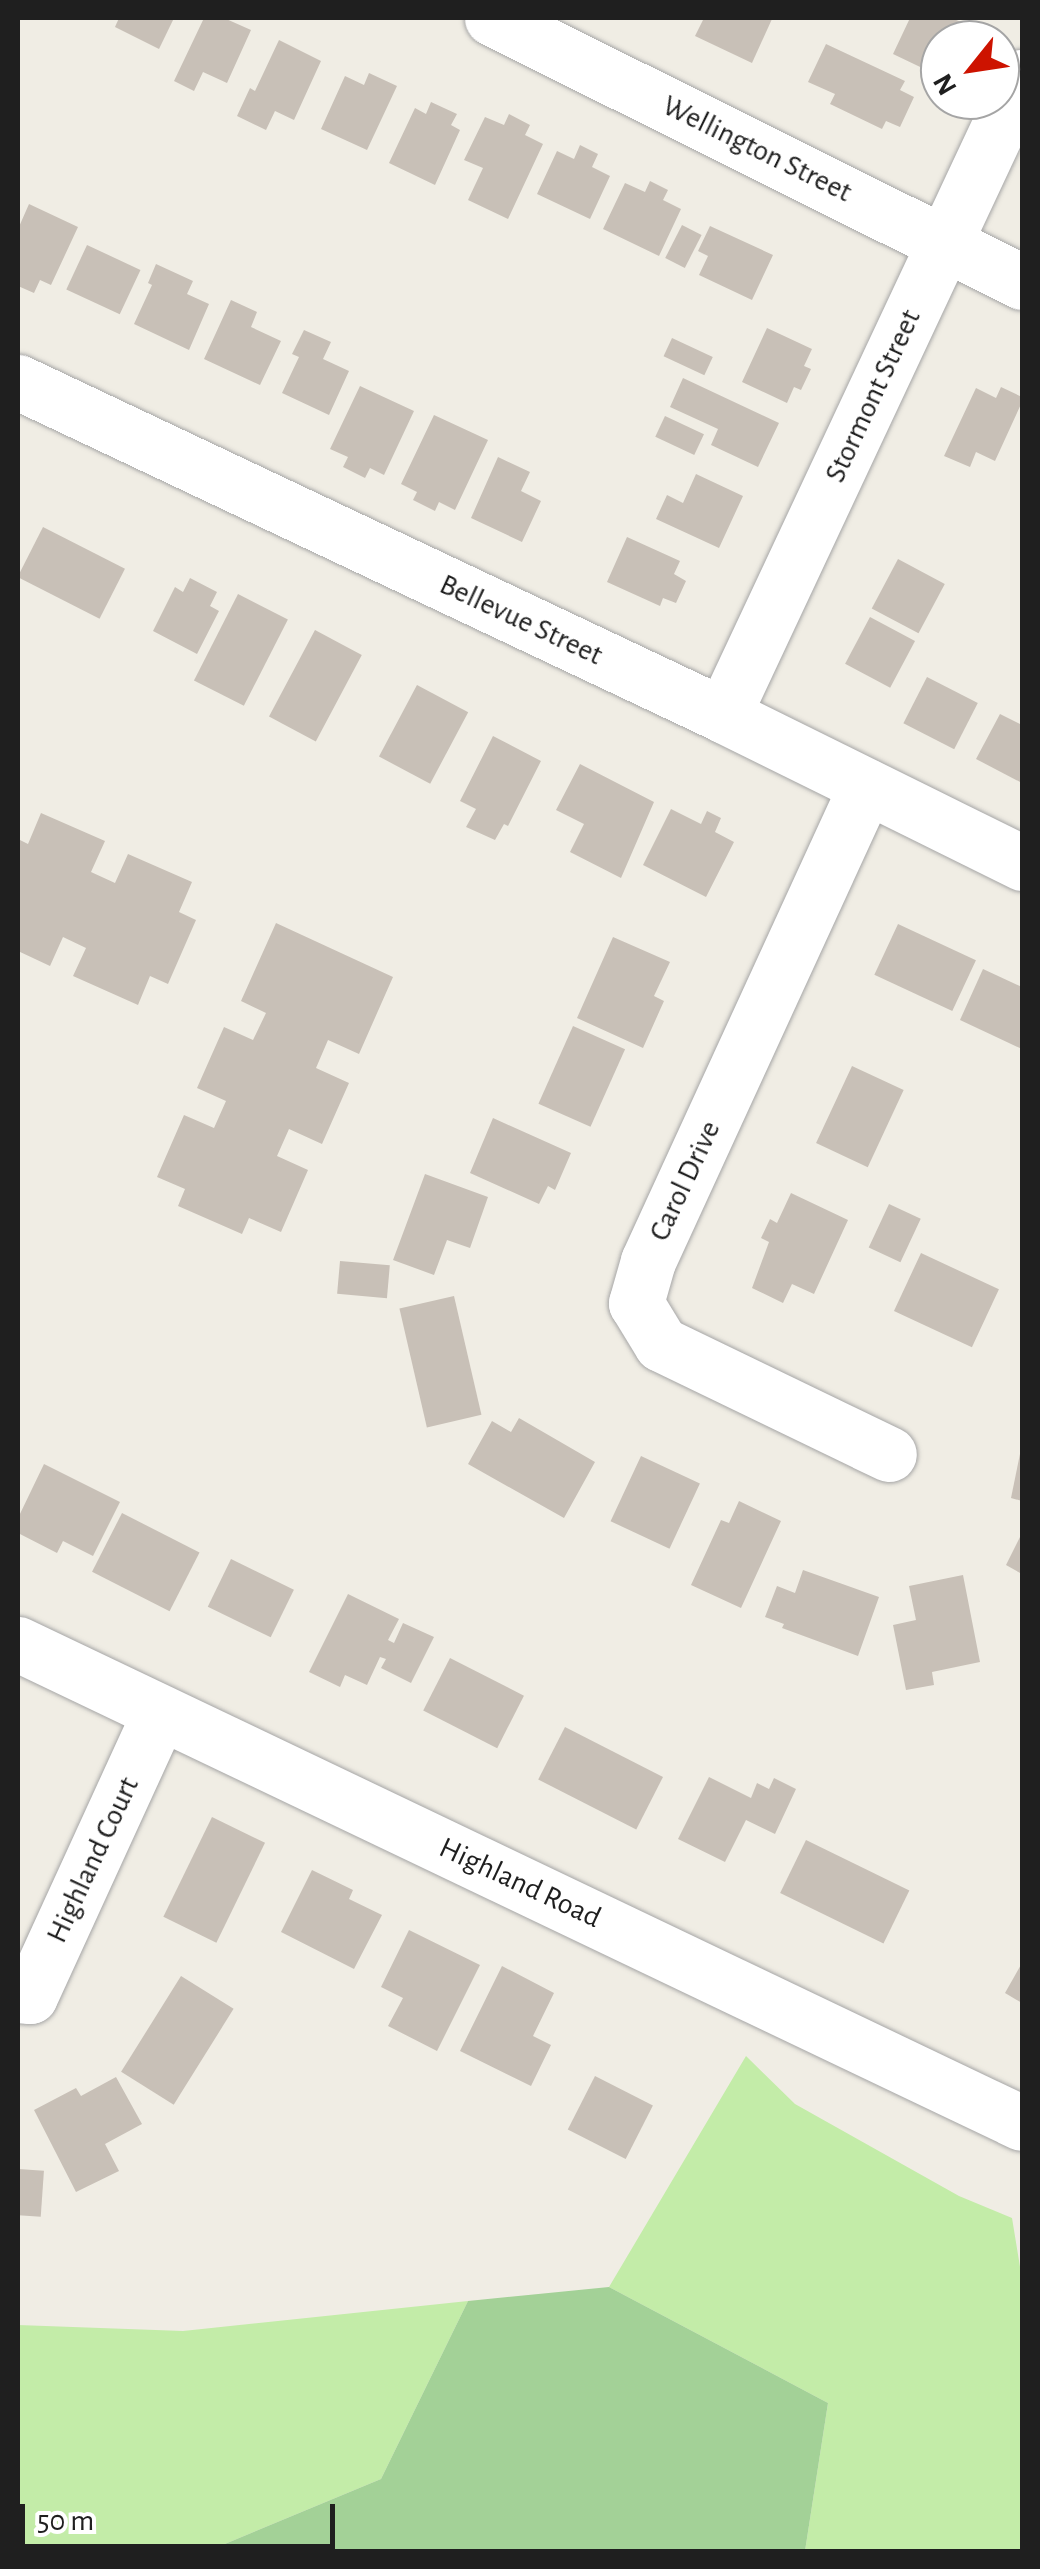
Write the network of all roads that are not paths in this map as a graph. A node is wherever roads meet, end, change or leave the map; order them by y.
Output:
1 (492, 18) edge
2 (1022, 77) edge
3 (945, 243) junction
4 (1022, 282) edge
5 (18, 382) edge
6 (723, 715) junction
7 (866, 786) junction
8 (1022, 863) edge
9 (889, 1454) dead end
10 (18, 1644) edge
11 (160, 1712) junction
12 (18, 1995) edge
13 (1022, 2123) edge

1 - 3 street, Wellington Street
2 - 3 street, Stormont Street
3 - 4 street, Wellington Street
3 - 6 street, Stormont Street
5 - 6 street, Bellevue Street
6 - 7 street, Bellevue Street
7 - 8 street, Bellevue Street
7 - 9 street, Carol Drive
10 - 11 street, Highland Road
11 - 12 street, Highland Court
11 - 13 street, Highland Road

